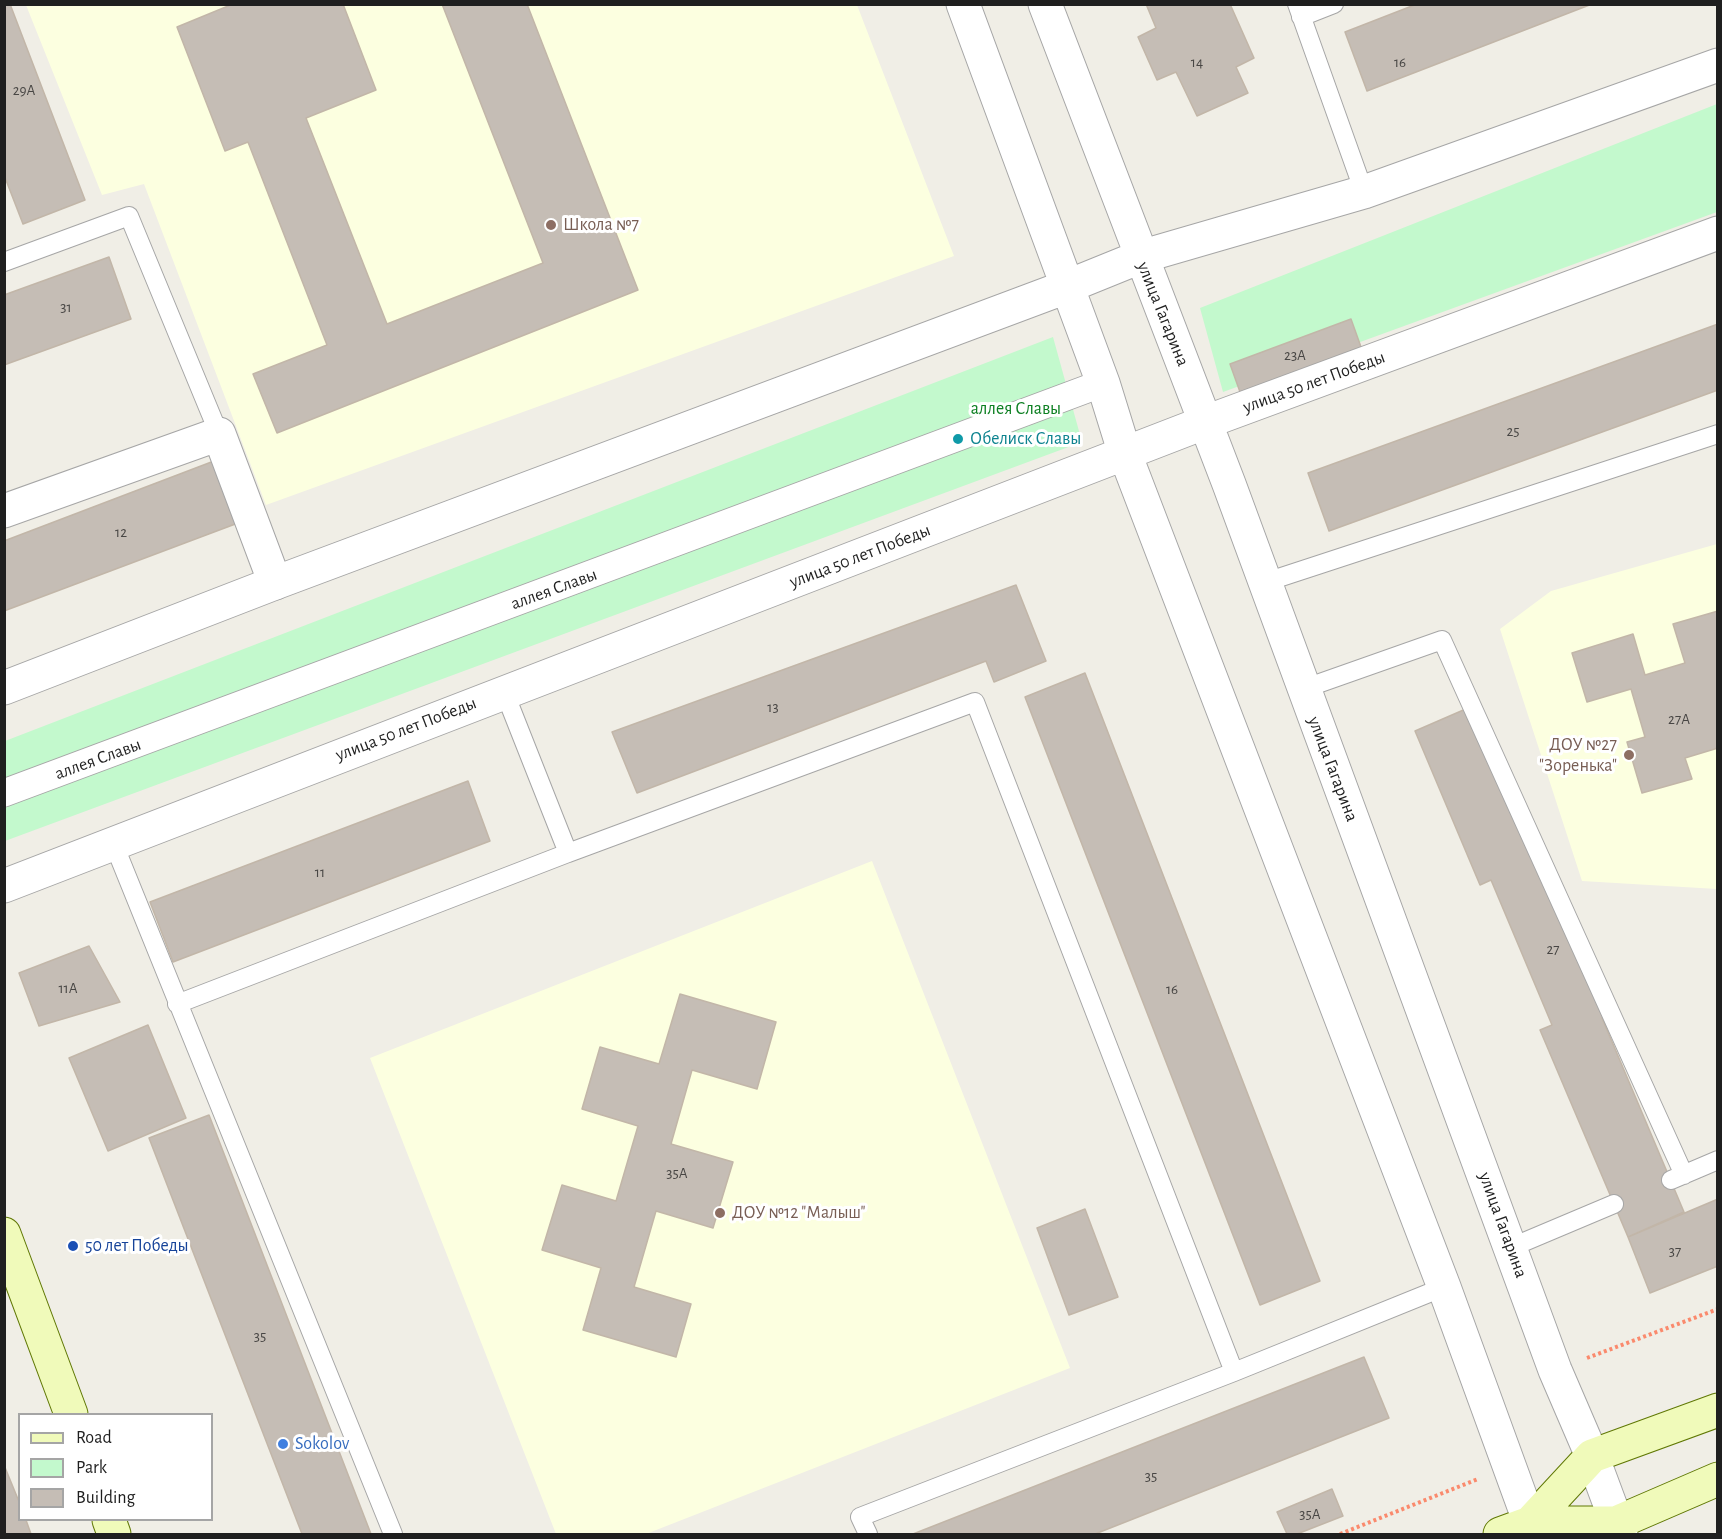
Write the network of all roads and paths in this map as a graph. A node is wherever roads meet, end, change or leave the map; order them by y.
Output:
1 (963, 4) edge
2 (1045, 4) edge
3 (1334, 4) edge
4 (1299, 11) edge
5 (1718, 65) edge
6 (1364, 192) junction
7 (1718, 233) edge
8 (1140, 257) junction
9 (5, 259) edge
10 (1066, 287) junction
11 (1102, 383) junction
12 (1206, 422) junction
13 (219, 434) junction
14 (1718, 434) edge
15 (1125, 454) junction
16 (4, 511) edge
17 (1266, 582) junction
18 (275, 583) junction
19 (4, 688) edge
20 (1303, 689) junction
21 (504, 692) junction
22 (4, 794) edge
23 (113, 842) junction
24 (568, 853) junction
25 (4, 886) edge
26 (177, 1004) junction
27 (1718, 1160) edge
28 (1614, 1204) dead end
29 (4, 1234) edge
30 (1512, 1247) junction
31 (1444, 1287) junction
32 (1718, 1309) edge
33 (1556, 1370) junction
34 (1234, 1372) junction
35 (1718, 1410) edge
36 (70, 1413) edge
37 (1592, 1456) junction
38 (1485, 1477) dead end
39 (1718, 1479) edge
40 (1618, 1529) edge
41 (1522, 1531) edge
42 (393, 1534) edge
43 (868, 1534) edge
44 (1340, 1534) edge

1 - 10 street
2 - 8 street, улица Гагарина
3 - 4 lane
4 - 6 lane
5 - 6 street
6 - 8 street
7 - 12 street, улица 50 лет Победы
8 - 10 street
8 - 12 street, улица Гагарина
9 - 13 lane
10 - 11 street
10 - 18 street
11 - 15 street
11 - 22 street, аллея Славы
12 - 15 street, улица 50 лет Победы
12 - 17 street, улица Гагарина
13 - 16 street
13 - 18 street
14 - 17 lane
15 - 21 street, улица 50 лет Победы
15 - 31 street
17 - 20 street, улица Гагарина
18 - 19 street
20 - 27 lane
20 - 30 street, улица Гагарина
21 - 23 street, улица 50 лет Победы
21 - 24 lane
23 - 25 street, улица 50 лет Победы
23 - 26 lane
24 - 26 lane
24 - 34 lane
26 - 42 lane
28 - 30 lane
29 - 36 main road
30 - 33 street, улица Гагарина
31 - 34 lane
31 - 41 street
32 - 33 path
33 - 37 street, улица Гагарина
34 - 43 lane
35 - 37 main road
37 - 40 street, улица Гагарина
37 - 41 main road
38 - 44 path
39 - 40 main road
40 - 41 main road

